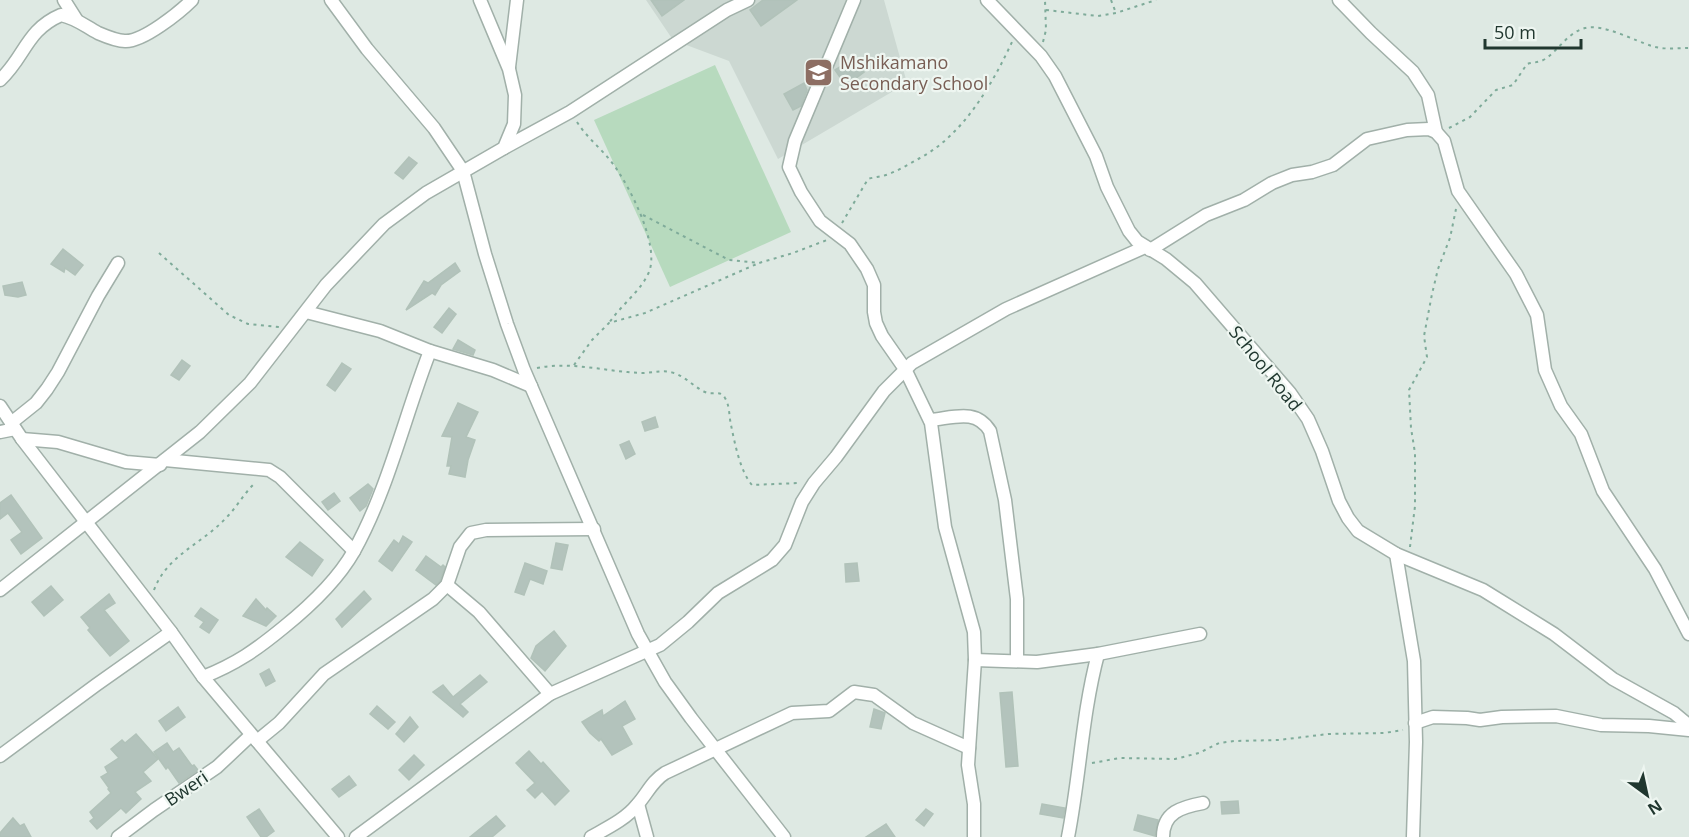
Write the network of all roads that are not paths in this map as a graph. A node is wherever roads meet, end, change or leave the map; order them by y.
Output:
1 (64, 0) edge
2 (192, 0) edge
3 (332, 0) edge
4 (480, 0) edge
5 (517, 0) edge
6 (748, 0) edge
7 (854, 0) edge
8 (987, 0) edge
9 (1339, 0) edge
10 (76, 19) junction
11 (509, 69) junction
12 (0, 80) edge
13 (1437, 133) junction
14 (504, 148) junction
15 (463, 171) junction
16 (1148, 248) junction
17 (118, 263) dead end
18 (306, 312) junction
19 (430, 351) junction
20 (905, 369) junction
21 (531, 386) junction
22 (0, 406) edge
23 (930, 420) junction
24 (16, 430) junction
25 (0, 432) edge
26 (162, 462) junction
27 (86, 522) junction
28 (594, 529) junction
29 (354, 551) junction
30 (1395, 554) junction
31 (447, 585) junction
32 (0, 590) edge
33 (1675, 606) junction
34 (1689, 613) edge
35 (171, 632) junction
36 (1200, 634) dead end
37 (1689, 634) edge
38 (647, 652) junction
39 (1098, 654) junction
40 (975, 660) junction
41 (1017, 662) junction
42 (203, 677) junction
43 (550, 694) junction
44 (1688, 724) edge
45 (1415, 725) junction
46 (254, 738) junction
47 (969, 748) junction
48 (715, 749) junction
49 (0, 756) edge
50 (1203, 803) dead end
51 (638, 804) junction
52 (118, 837) edge
53 (338, 837) edge
54 (356, 837) edge
55 (591, 837) edge
56 (647, 837) edge
57 (784, 837) edge
58 (974, 837) edge
59 (1068, 837) edge
60 (1163, 837) edge
61 (1413, 837) edge

1 - 10 street
2 - 10 street
3 - 15 street
4 - 11 street
5 - 11 street
6 - 14 street
7 - 20 street
8 - 16 street, School Road
9 - 13 street
10 - 12 street
11 - 14 street
13 - 16 street
13 - 33 street
14 - 15 street
15 - 18 street
15 - 21 street
16 - 20 street
16 - 30 street, School Road
17 - 24 street
18 - 19 street
18 - 26 street
19 - 21 street
19 - 29 street
20 - 23 street
20 - 38 street
21 - 28 street
22 - 24 street
23 - 40 street
23 - 41 street
24 - 25 street
24 - 26 street
24 - 27 street
26 - 27 street
26 - 29 street
27 - 32 street
27 - 35 street
28 - 31 street
28 - 38 street
29 - 42 street
30 - 44 street, School Road
30 - 45 street
31 - 43 street
31 - 46 street, Bweri
33 - 34 street
33 - 37 street
35 - 42 street
35 - 49 street
36 - 39 street
38 - 43 street
38 - 48 street
39 - 41 street
39 - 59 street
40 - 41 street
40 - 47 street
42 - 46 street
43 - 54 street
44 - 45 street
45 - 61 street
46 - 52 street, Bweri
46 - 53 street
47 - 48 street
47 - 58 street
48 - 51 street
48 - 57 street
50 - 60 street
51 - 55 street
51 - 56 street

